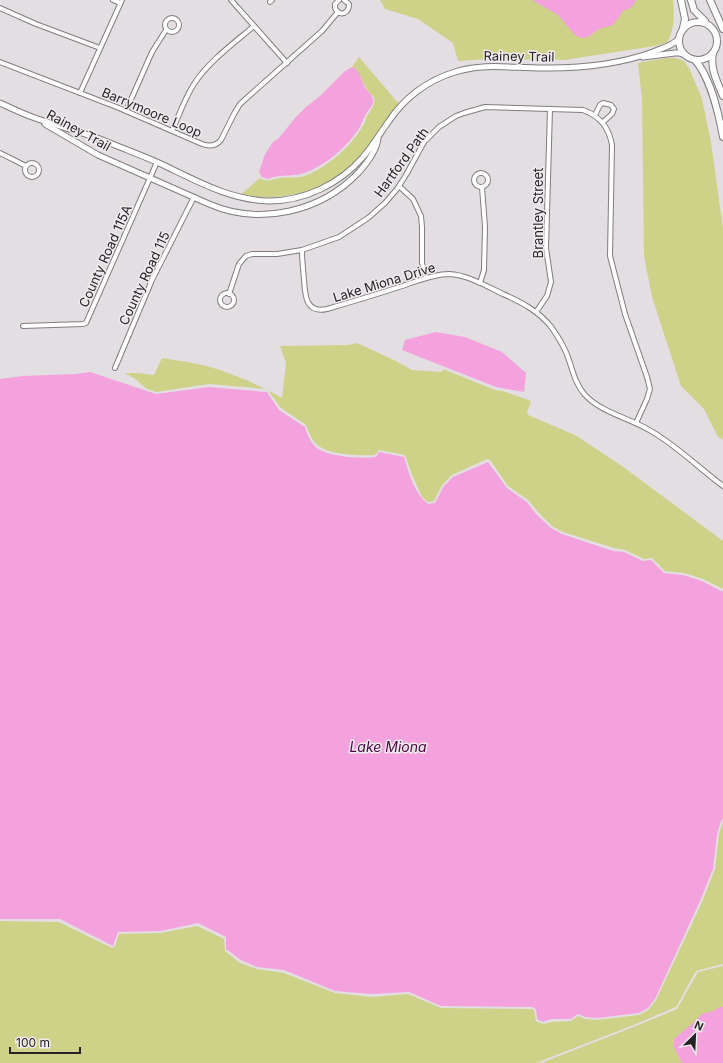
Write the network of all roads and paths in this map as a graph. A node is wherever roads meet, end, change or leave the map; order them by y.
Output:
1 (113, 0) edge
2 (231, 0) edge
3 (339, 0) edge
4 (344, 0) edge
5 (681, 0) edge
6 (691, 0) edge
7 (710, 0) edge
8 (121, 1) edge
9 (0, 8) edge
10 (338, 12) junction
11 (707, 24) junction
12 (254, 26) junction
13 (683, 28) junction
14 (723, 29) edge
15 (166, 30) dead end
16 (679, 38) junction
17 (100, 48) junction
18 (713, 53) junction
19 (685, 55) junction
20 (638, 57) junction
21 (695, 60) junction
22 (0, 62) edge
23 (287, 63) junction
24 (80, 93) junction
25 (723, 96) edge
26 (0, 103) edge
27 (550, 109) junction
28 (126, 111) junction
29 (595, 115) junction
30 (35, 118) junction
31 (603, 122) junction
32 (172, 131) junction
33 (378, 138) junction
34 (723, 138) edge
35 (0, 153) edge
36 (157, 162) junction
37 (26, 166) dead end
38 (151, 178) junction
39 (399, 186) junction
40 (482, 187) dead end
41 (194, 197) junction
42 (302, 250) junction
43 (426, 278) junction
44 (480, 283) junction
45 (229, 294) dead end
46 (536, 312) junction
47 (23, 326) dead end
48 (115, 368) dead end
49 (636, 423) junction
50 (723, 486) edge

1 - 8 street
2 - 12 street
3 - 10 street
4 - 10 street, Barrymoore Loop
5 - 13 main road
6 - 11 main road
7 - 14 main road
8 - 17 street
9 - 17 street
10 - 23 street, Barrymoore Loop
11 - 13 main road
11 - 18 main road
12 - 23 street
12 - 32 street
13 - 16 main road
15 - 28 street
16 - 19 main road
16 - 20 street, Rainey Trail
17 - 24 street
18 - 21 main road
18 - 25 main road
19 - 20 street, Rainey Trail
19 - 21 main road
20 - 33 street, Rainey Trail
21 - 34 main road
22 - 24 street, Barrymoore Loop
23 - 32 street, Barrymoore Loop
24 - 28 street, Barrymoore Loop
26 - 30 street
27 - 29 street, Hartford Path
27 - 39 street, Hartford Path
27 - 46 street, Brantley Street
28 - 32 street, Barrymoore Loop
29 - 31 street, Hartford Path
29 - 31 street
30 - 36 street, Rainey Trail
30 - 38 street, Rainey Trail
31 - 49 street, Hartford Path
33 - 36 street, Rainey Trail
33 - 41 street, Rainey Trail
35 - 37 street
36 - 38 street, County Road 115A
38 - 41 street, Rainey Trail
38 - 47 street, County Road 115A
39 - 42 street, Hartford Path
39 - 43 street
40 - 44 street
41 - 48 street, County Road 115
42 - 43 street, Lake Miona Drive
42 - 45 street, Hartford Path
43 - 44 street, Lake Miona Drive
44 - 46 street, Lake Miona Drive
46 - 49 street, Lake Miona Drive
49 - 50 street, Lake Miona Drive

